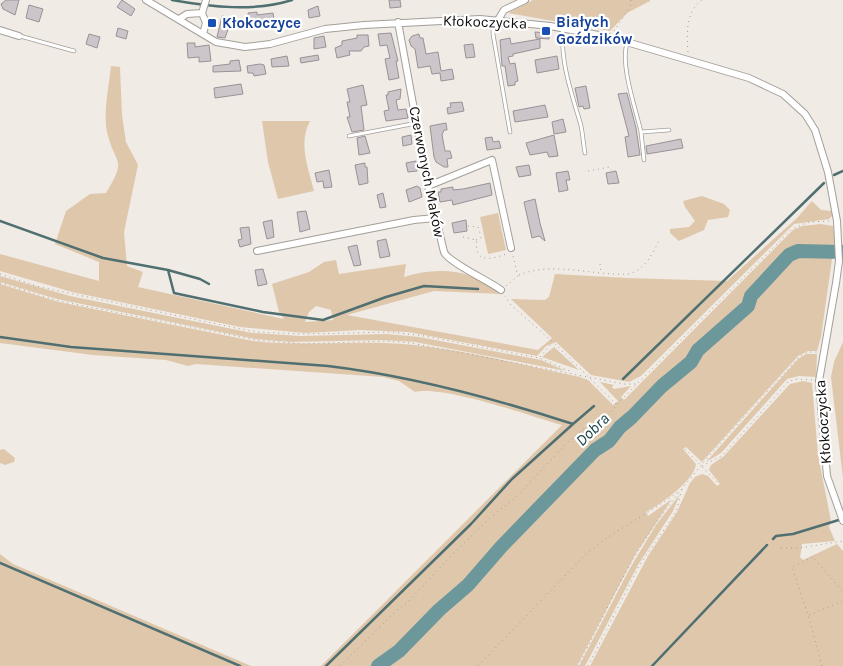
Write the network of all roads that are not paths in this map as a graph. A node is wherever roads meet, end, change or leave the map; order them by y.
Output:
1 (146, 0) edge
2 (525, 0) edge
3 (155, 2) edge
4 (204, 7) edge
5 (179, 19) junction
6 (495, 20) junction
7 (398, 22) junction
8 (563, 28) junction
9 (0, 30) edge
10 (203, 34) junction
11 (19, 36) joint
12 (628, 43) junction
13 (74, 51) dead end
14 (417, 123) junction
15 (669, 130) dead end
16 (510, 132) dead end
17 (641, 132) junction
18 (348, 136) dead end
19 (585, 153) dead end
20 (644, 160) dead end
21 (428, 186) junction
22 (435, 218) junction
23 (511, 248) road end
24 (257, 251) dead end
25 (501, 290) road end
26 (843, 521) edge

1 - 3 street, Kłokoczycka
2 - 6 street
3 - 5 street, Kłokoczycka
4 - 5 street
4 - 10 street
5 - 10 street, Kłokoczycka
6 - 7 street, Kłokoczycka
6 - 8 street, Kłokoczycka
6 - 16 lane
7 - 10 street, Kłokoczycka
7 - 14 street, Czerwonych Maków
8 - 12 street, Kłokoczycka
8 - 19 lane
9 - 11 street
11 - 13 lane
12 - 17 lane
12 - 26 street, Kłokoczycka
14 - 18 lane
14 - 21 street, Czerwonych Maków
15 - 17 lane
17 - 20 lane
21 - 22 street, Czerwonych Maków
21 - 23 street
22 - 24 street
22 - 25 street, Czerwonych Maków

